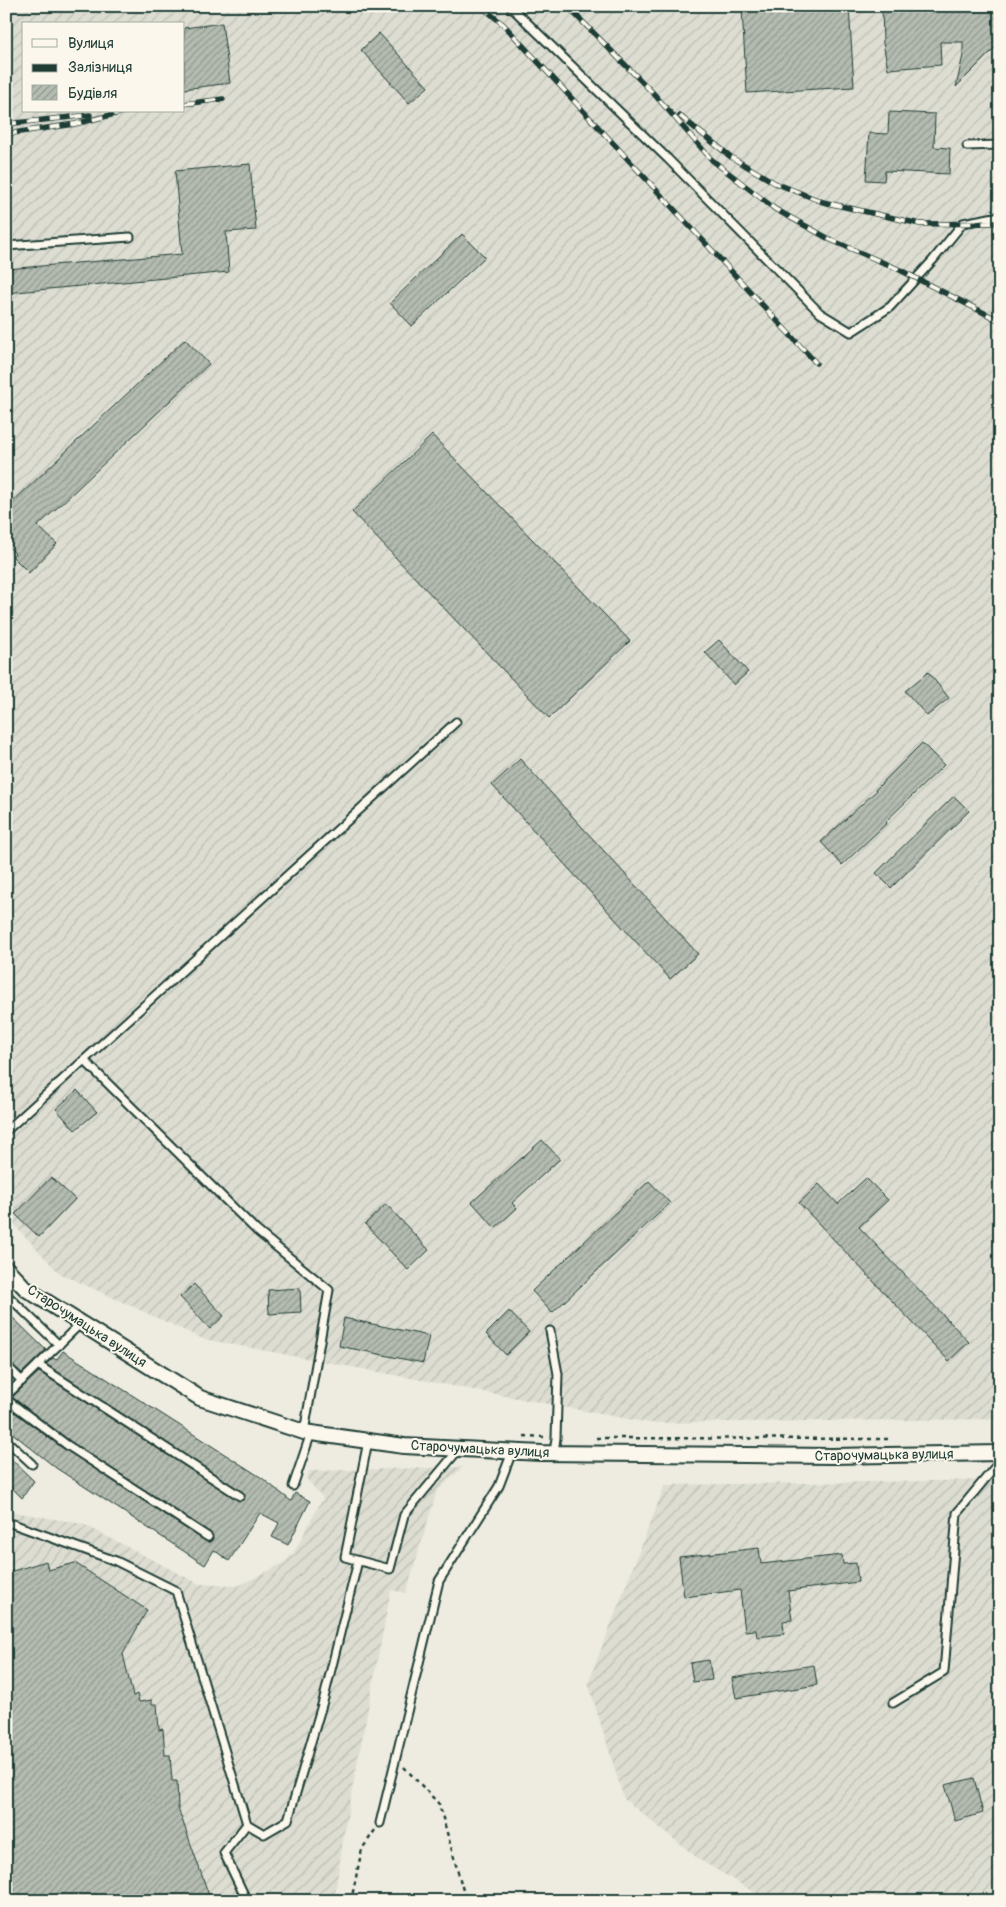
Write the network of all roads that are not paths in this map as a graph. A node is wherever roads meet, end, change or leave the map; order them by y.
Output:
1 (510, 6) edge
2 (1000, 145) edge
3 (967, 146) dead end
4 (1000, 216) edge
5 (130, 238) dead end
6 (6, 246) edge
7 (456, 722) dead end
8 (84, 1060) junction
9 (6, 1131) edge
10 (6, 1268) edge
11 (6, 1294) edge
12 (81, 1323) junction
13 (550, 1331) dead end
14 (59, 1345) junction
15 (38, 1364) junction
16 (6, 1366) edge
17 (22, 1381) junction
18 (6, 1397) edge
19 (308, 1433) junction
20 (6, 1440) edge
21 (368, 1441) junction
22 (459, 1449) junction
23 (512, 1452) junction
24 (554, 1453) junction
25 (1000, 1453) edge
26 (1000, 1460) edge
27 (32, 1464) dead end
28 (293, 1486) dead end
29 (240, 1496) dead end
30 (13, 1524) dead end
31 (208, 1537) dead end
32 (358, 1561) junction
33 (894, 1703) dead end
34 (380, 1823) road end
35 (247, 1824) junction
36 (247, 1901) edge

1 - 4 lane
2 - 3 lane
5 - 6 lane
7 - 8 lane
8 - 9 lane
8 - 19 lane
10 - 12 street, Старочумацька вулиця
11 - 14 lane
12 - 14 lane
12 - 19 street, Старочумацька вулиця
13 - 24 lane
14 - 15 lane
15 - 17 lane
15 - 29 lane
16 - 17 lane
17 - 18 lane
18 - 31 lane
19 - 21 street, Старочумацька вулиця
19 - 28 lane
20 - 27 lane
21 - 22 street, Старочумацька вулиця
21 - 32 lane
22 - 23 street, Старочумацька вулиця
22 - 32 lane
23 - 24 street, Старочумацька вулиця
23 - 34 lane
24 - 25 street, Старочумацька вулиця
26 - 33 lane
30 - 35 lane
32 - 35 lane
35 - 36 lane

